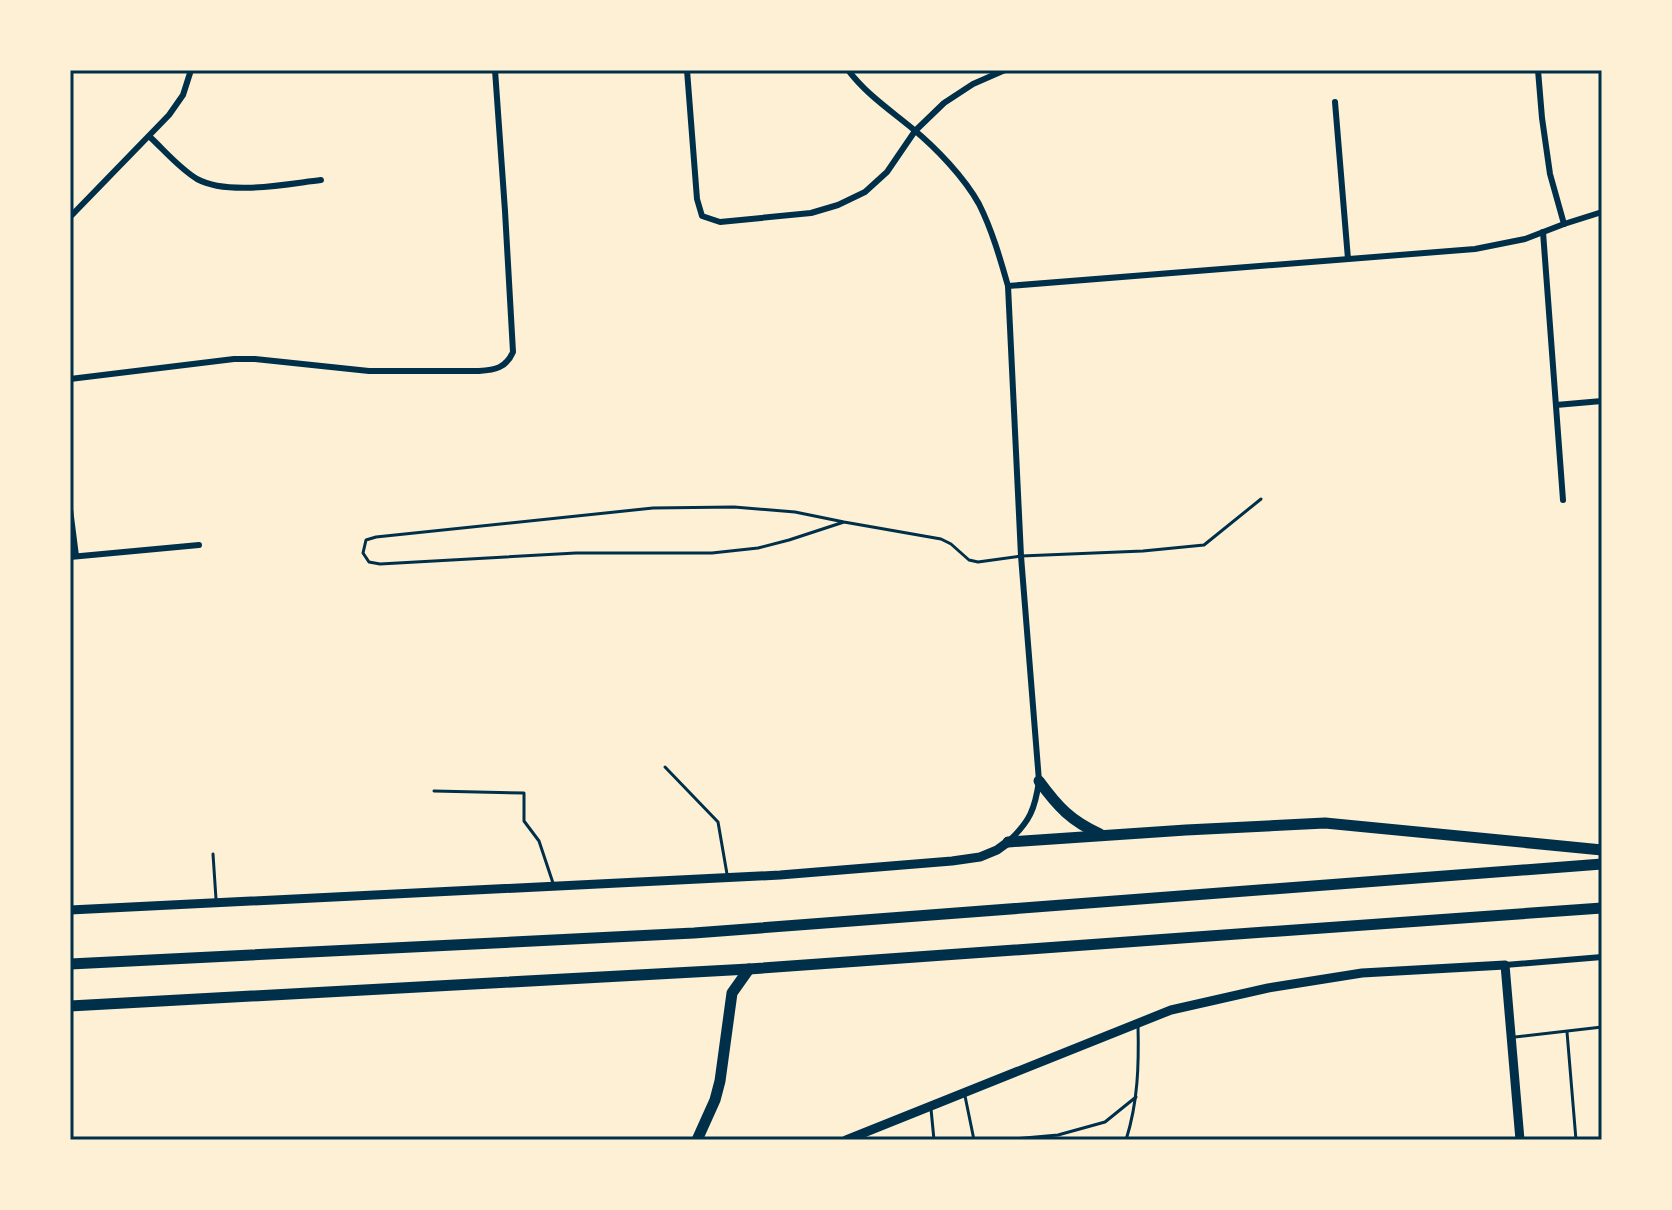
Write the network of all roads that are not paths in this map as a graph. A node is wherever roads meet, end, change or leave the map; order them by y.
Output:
1 (191, 70) edge
2 (495, 70) edge
3 (687, 70) edge
4 (848, 70) edge
5 (1005, 70) edge
6 (1538, 70) edge
7 (1335, 102) dead end
8 (915, 131) junction
9 (150, 137) junction
10 (321, 180) dead end
11 (1602, 212) edge
12 (70, 217) edge
13 (1564, 224) junction
14 (1543, 232) junction
15 (1348, 259) junction
16 (1008, 286) junction
17 (70, 379) edge
18 (1602, 401) edge
19 (1556, 405) junction
20 (1261, 499) dead end
21 (1563, 500) dead end
22 (70, 509) edge
23 (844, 522) junction
24 (199, 545) dead end
25 (73, 556) edge
26 (1021, 556) junction
27 (665, 767) dead end
28 (1039, 781) junction
29 (434, 791) dead end
30 (1105, 836) junction
31 (1008, 842) junction
32 (1602, 850) edge
33 (213, 854) dead end
34 (1602, 864) edge
35 (727, 878) junction
36 (554, 886) junction
37 (217, 903) junction
38 (1602, 908) edge
39 (70, 910) edge
40 (1602, 957) edge
41 (70, 964) edge
42 (1505, 965) junction
43 (749, 969) junction
44 (70, 1006) edge
45 (1138, 1022) junction
46 (1602, 1028) edge
47 (1567, 1032) junction
48 (1511, 1037) junction
49 (1602, 1040) edge
50 (964, 1092) junction
51 (1136, 1097) junction
52 (931, 1106) junction
53 (697, 1140) edge
54 (846, 1140) edge
55 (934, 1140) edge
56 (974, 1140) edge
57 (1002, 1140) edge
58 (1126, 1140) edge
59 (1520, 1140) edge
60 (1576, 1140) edge

1 - 9 street
2 - 17 street
3 - 8 street
4 - 8 street
5 - 8 street
6 - 13 street
7 - 15 street
8 - 16 street
9 - 10 street
9 - 12 street
11 - 13 street
13 - 14 street
14 - 15 street
14 - 19 street
15 - 16 street
16 - 26 street
18 - 19 street
19 - 21 street
20 - 26 lane
22 - 25 street
23 - 23 lane
23 - 26 lane
24 - 25 street
26 - 28 street
27 - 35 lane
28 - 30 highway
28 - 31 street
29 - 36 lane
30 - 31 highway
30 - 32 highway
31 - 35 main road
33 - 37 lane
34 - 41 highway
35 - 36 main road
36 - 37 main road
37 - 39 main road
38 - 43 highway
40 - 42 street
42 - 45 main road
42 - 48 main road
43 - 44 highway
43 - 53 highway
45 - 50 main road
45 - 51 lane
46 - 47 lane
46 - 49 lane
47 - 48 lane
47 - 60 lane
48 - 59 main road
50 - 52 main road
50 - 56 lane
51 - 57 lane
51 - 58 lane
52 - 54 main road
52 - 55 lane

